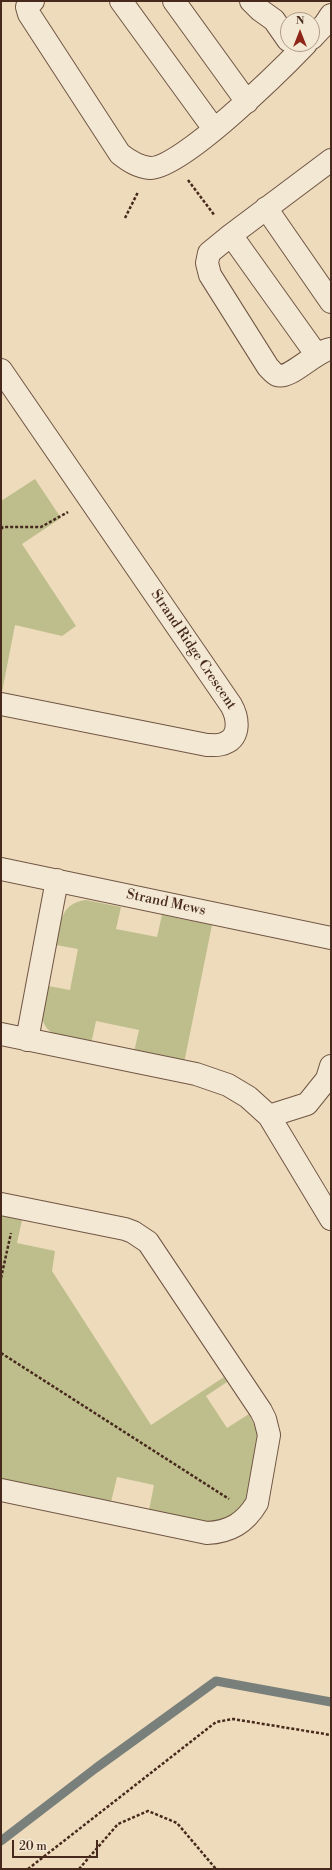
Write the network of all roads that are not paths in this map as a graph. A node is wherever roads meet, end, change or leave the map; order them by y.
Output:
1 (33, 1) edge
2 (122, 1) edge
3 (174, 1) edge
4 (251, 1) edge
5 (325, 1) edge
6 (331, 10) edge
7 (331, 14) edge
8 (280, 27) edge
9 (320, 29) edge
10 (289, 52) edge
11 (247, 102) junction
12 (214, 129) junction
13 (331, 160) edge
14 (266, 208) junction
15 (230, 235) junction
16 (331, 302) edge
17 (324, 351) edge
18 (1, 370) edge
19 (1, 704) edge
20 (1, 869) edge
21 (57, 880) junction
22 (331, 938) edge
23 (1, 1034) edge
24 (27, 1040) junction
25 (331, 1066) edge
26 (268, 1116) junction
27 (8, 1205) edge
28 (331, 1219) edge
29 (1, 1490) edge

1 - 12 street
2 - 12 street
3 - 11 street
4 - 8 street
5 - 6 street
7 - 9 street
10 - 11 street
11 - 12 street
13 - 14 street
14 - 15 street
14 - 16 street
15 - 17 street
15 - 17 street
18 - 19 street, Strand Ridge Crescent
20 - 21 street, Strand Mews
21 - 22 street, Strand Mews
21 - 24 street
23 - 24 street
24 - 26 street
25 - 26 street
26 - 28 street
27 - 29 street

